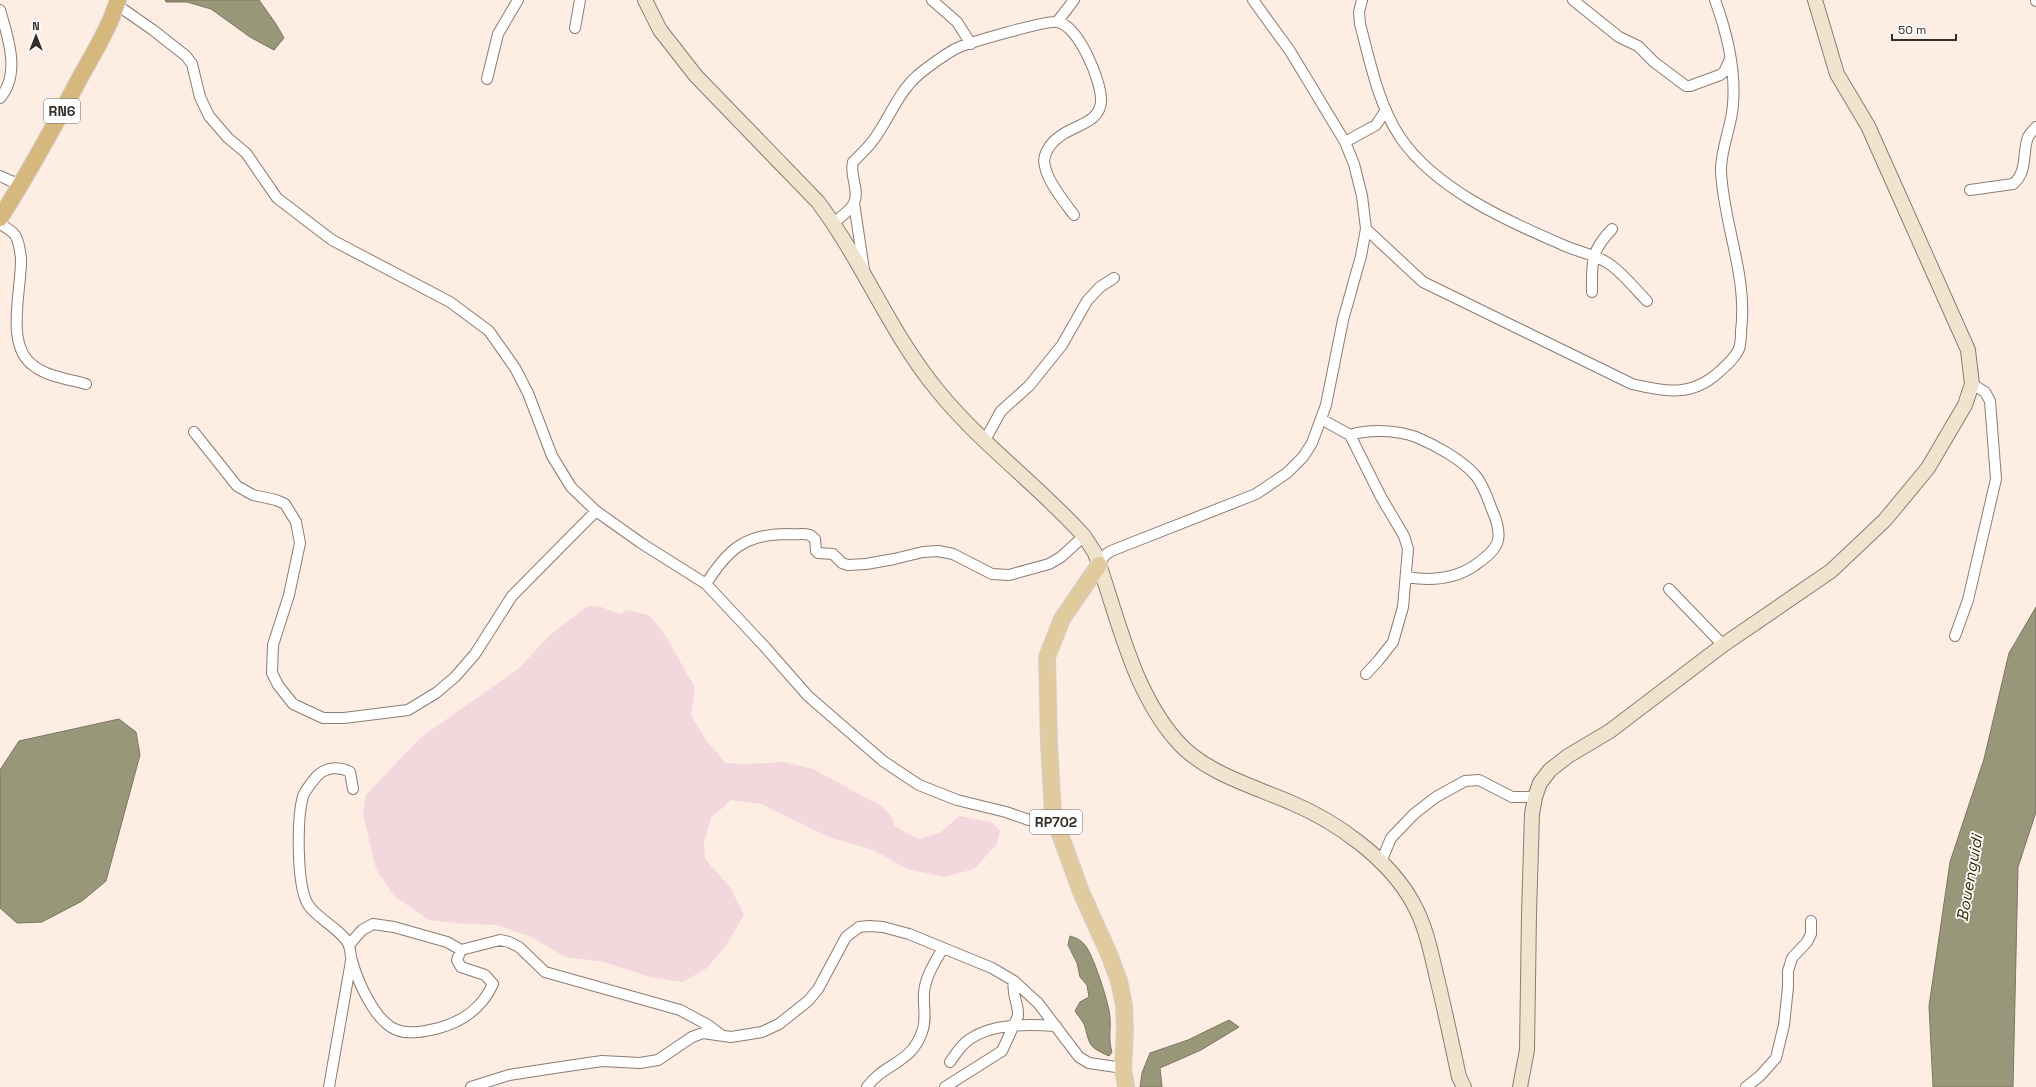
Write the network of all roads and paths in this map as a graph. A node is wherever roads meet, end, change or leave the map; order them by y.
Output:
1 (518, 0) edge
2 (580, 0) edge
3 (645, 0) edge
4 (932, 0) edge
5 (1074, 0) edge
6 (1253, 0) edge
7 (1362, 0) edge
8 (1573, 0) edge
9 (1715, 0) edge
10 (1815, 0) edge
11 (117, 2) edge
12 (0, 10) edge
13 (1057, 22) junction
14 (575, 28) dead end
15 (970, 44) junction
16 (1731, 57) junction
17 (487, 79) dead end
18 (0, 98) edge
19 (1386, 110) junction
20 (1394, 123) junction
21 (1376, 125) junction
22 (2036, 127) edge
23 (1344, 142) junction
24 (0, 176) edge
25 (23, 181) junction
26 (1970, 190) dead end
27 (854, 203) junction
28 (1074, 215) dead end
29 (0, 218) edge
30 (834, 223) junction
31 (0, 224) edge
32 (1366, 229) junction
33 (1612, 229) dead end
34 (1593, 255) junction
35 (865, 274) junction
36 (1114, 278) dead end
37 (1592, 292) dead end
38 (1647, 301) dead end
39 (86, 384) dead end
40 (1972, 384) junction
41 (1321, 419) junction
42 (194, 432) dead end
43 (1350, 434) junction
44 (985, 440) junction
45 (596, 511) junction
46 (1084, 536) junction
47 (1099, 566) junction
48 (1407, 578) junction
49 (706, 584) junction
50 (1669, 589) dead end
51 (1955, 636) dead end
52 (1723, 645) junction
53 (1366, 674) dead end
54 (353, 788) dead end
55 (1535, 797) junction
56 (1053, 815) junction
57 (1381, 862) junction
58 (1811, 921) dead end
59 (349, 945) junction
60 (943, 948) junction
61 (461, 950) junction
62 (351, 959) junction
63 (1014, 981) junction
64 (1015, 1026) junction
65 (1056, 1026) junction
66 (720, 1034) junction
67 (950, 1062) dead end
68 (1123, 1068) junction
69 (330, 1087) edge
70 (471, 1087) edge
71 (867, 1087) edge
72 (945, 1087) edge
73 (1126, 1087) edge
74 (1464, 1087) edge
75 (1520, 1087) edge
76 (1746, 1087) edge

1 - 17 street
2 - 14 street
3 - 30 main road
4 - 15 street
5 - 13 street
6 - 23 street
7 - 19 street
8 - 16 street
9 - 16 street
10 - 40 main road
11 - 25 highway, RN6
11 - 45 street
12 - 18 street
13 - 15 street
13 - 28 street
15 - 27 street
16 - 32 street
19 - 20 street
19 - 21 street
20 - 21 street
20 - 34 street
21 - 23 street
22 - 26 street
23 - 32 street
24 - 25 street
25 - 29 highway, RN6
27 - 30 street
27 - 35 street
30 - 35 main road
31 - 39 street
32 - 41 street
33 - 34 street
34 - 37 street
34 - 38 street
35 - 44 main road
36 - 44 street
40 - 51 street
40 - 52 main road
41 - 43 street
41 - 47 street
42 - 45 street
43 - 48 street
43 - 48 street
44 - 46 main road
45 - 49 street
46 - 47 main road
46 - 49 street
47 - 56 main road, RP702
47 - 57 main road
48 - 53 street
49 - 56 street
50 - 52 street
52 - 55 main road
54 - 59 street
55 - 57 street
55 - 75 main road
56 - 68 main road, RP702
57 - 74 main road
58 - 76 street
59 - 61 street
59 - 62 street
60 - 63 street
60 - 66 street
60 - 71 street
61 - 62 street
61 - 66 street
62 - 69 street
63 - 64 street
63 - 65 street
64 - 65 street
64 - 67 street
64 - 72 street
65 - 68 street
66 - 70 street
68 - 73 main road, RP702

